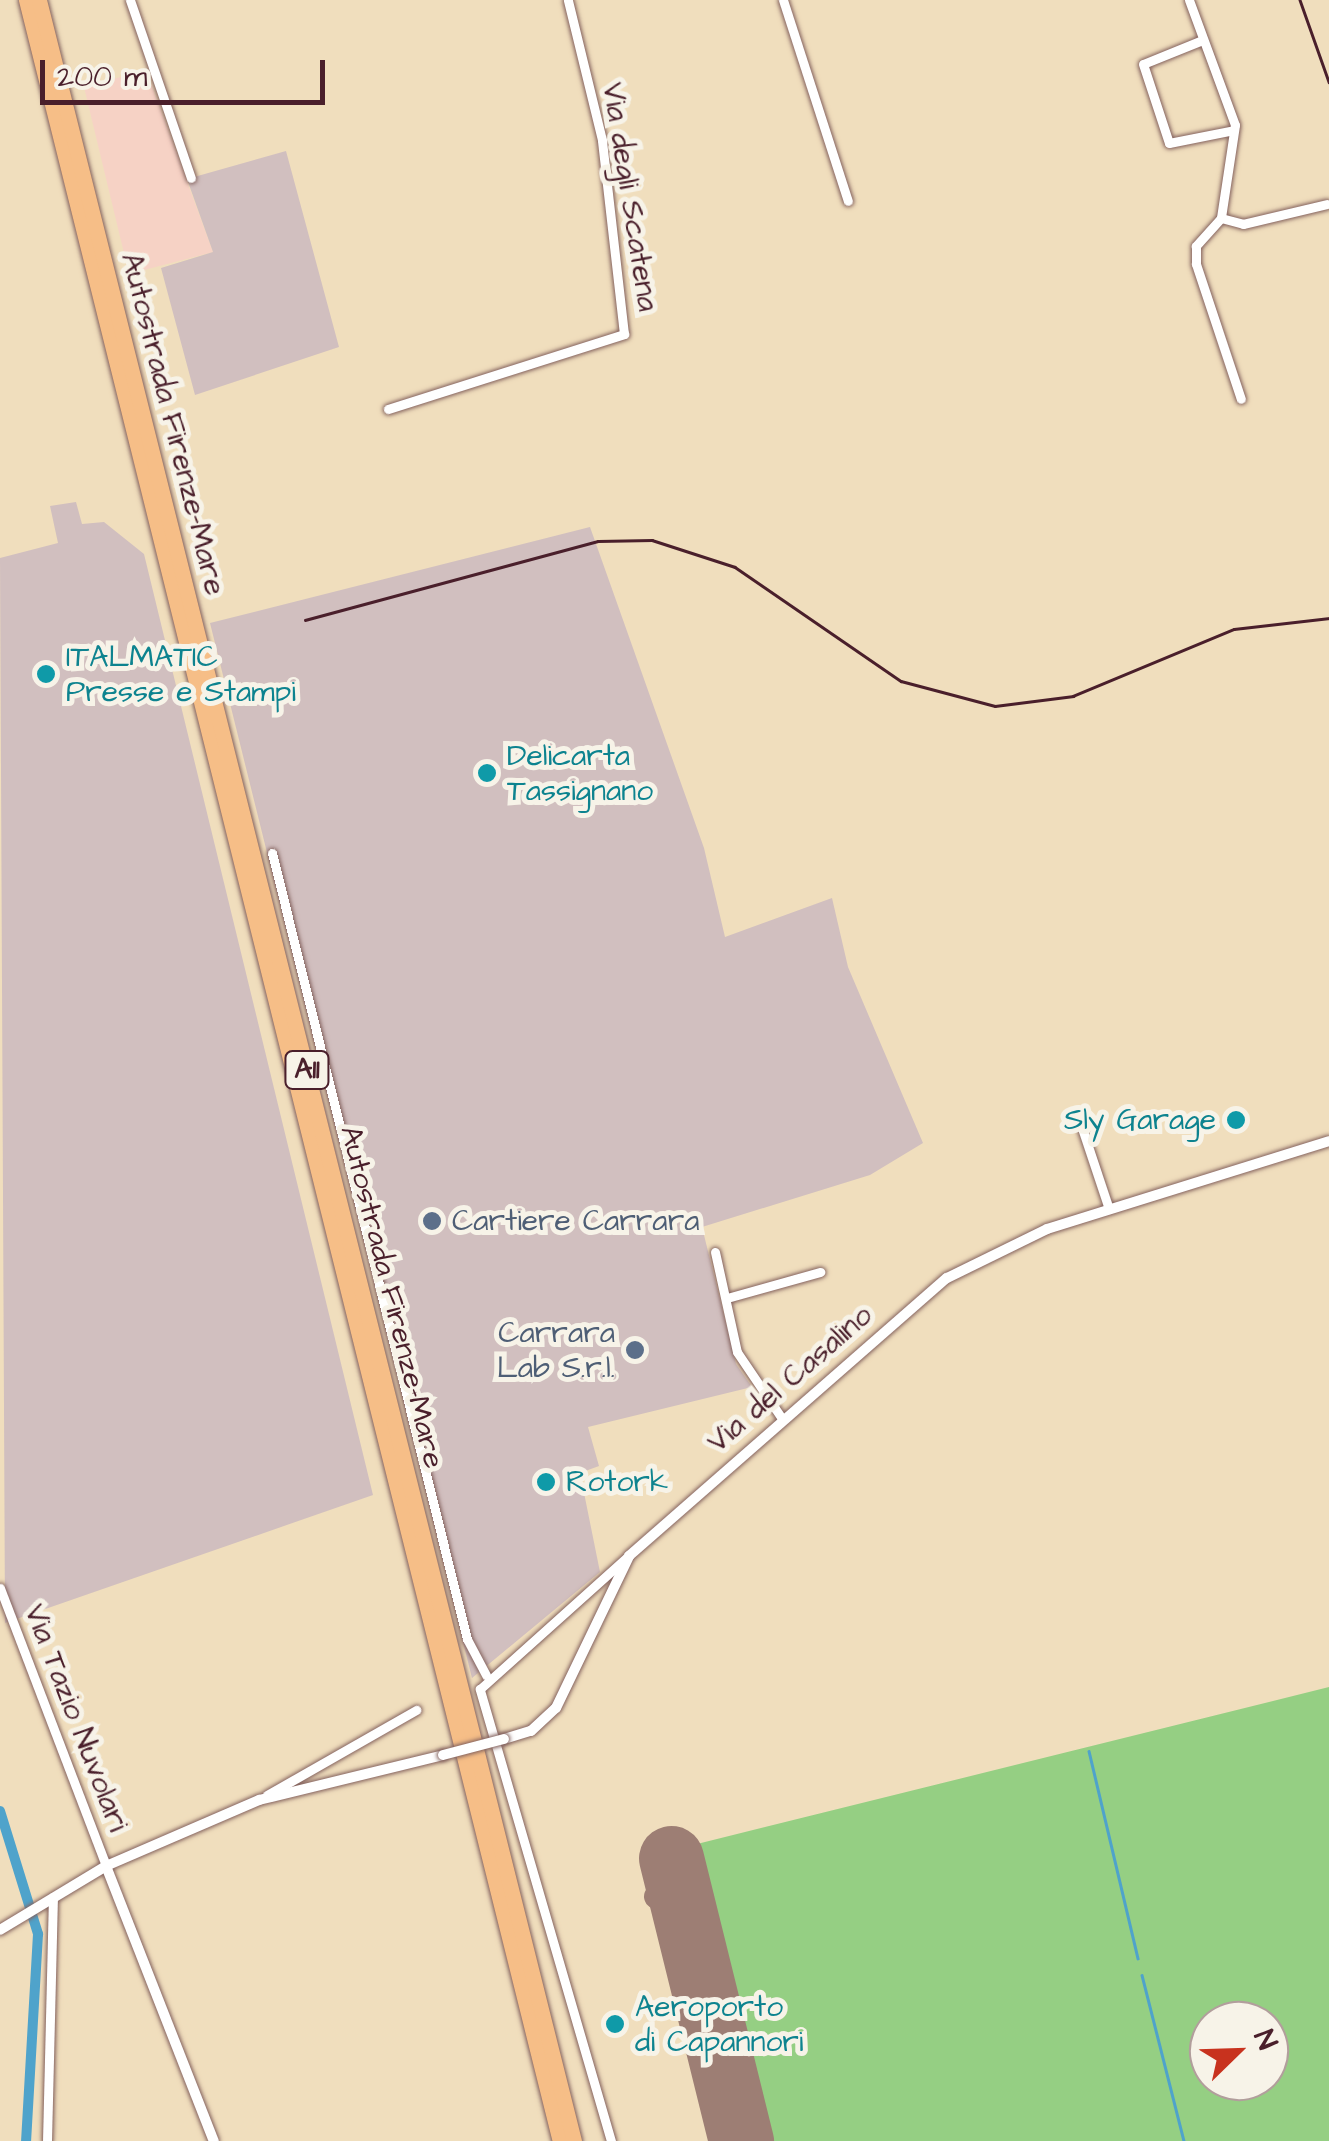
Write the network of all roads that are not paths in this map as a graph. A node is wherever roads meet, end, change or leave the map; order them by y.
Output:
1 (26, 0) edge
2 (39, 0) edge
3 (130, 0) edge
4 (568, 0) edge
5 (783, 0) edge
6 (1189, 0) edge
7 (1200, 41) junction
8 (1234, 130) junction
9 (191, 178) dead end
10 (848, 202) dead end
11 (1328, 206) edge
12 (1221, 218) junction
13 (1241, 399) dead end
14 (388, 409) dead end
15 (272, 853) dead end
16 (1082, 1128) dead end
17 (1329, 1140) edge
18 (1109, 1210) junction
19 (715, 1252) dead end
20 (820, 1272) dead end
21 (727, 1298) junction
22 (782, 1420) junction
23 (628, 1556) junction
24 (0, 1588) edge
25 (486, 1675) junction
26 (416, 1710) dead end
27 (259, 1800) junction
28 (106, 1866) junction
29 (53, 1897) junction
30 (0, 1930) edge
31 (47, 2141) edge
32 (214, 2141) edge
33 (560, 2141) edge
34 (574, 2141) edge
35 (611, 2141) edge

1 - 33 highway, Autostrada Firenze-Mare / A11
2 - 34 highway, Autostrada Firenze-Mare / A11
3 - 9 street
4 - 14 street, Via degli Scatena
5 - 10 street
6 - 7 street
7 - 8 street
7 - 8 street
8 - 12 street
11 - 12 street
12 - 13 street
15 - 25 street
16 - 18 street
17 - 18 street, Via del Casalino
18 - 22 street, Via del Casalino
19 - 21 street
20 - 21 street
21 - 22 street
22 - 23 street, Via del Casalino
23 - 25 street
23 - 27 street, Via del Casalino, bridge
24 - 28 street, Via Tazio Nuvolari
25 - 35 street
26 - 27 street
27 - 28 street, Via del Casalino
28 - 29 street, Via del Casalino
28 - 32 street
29 - 30 street, Via del Casalino
29 - 31 street

